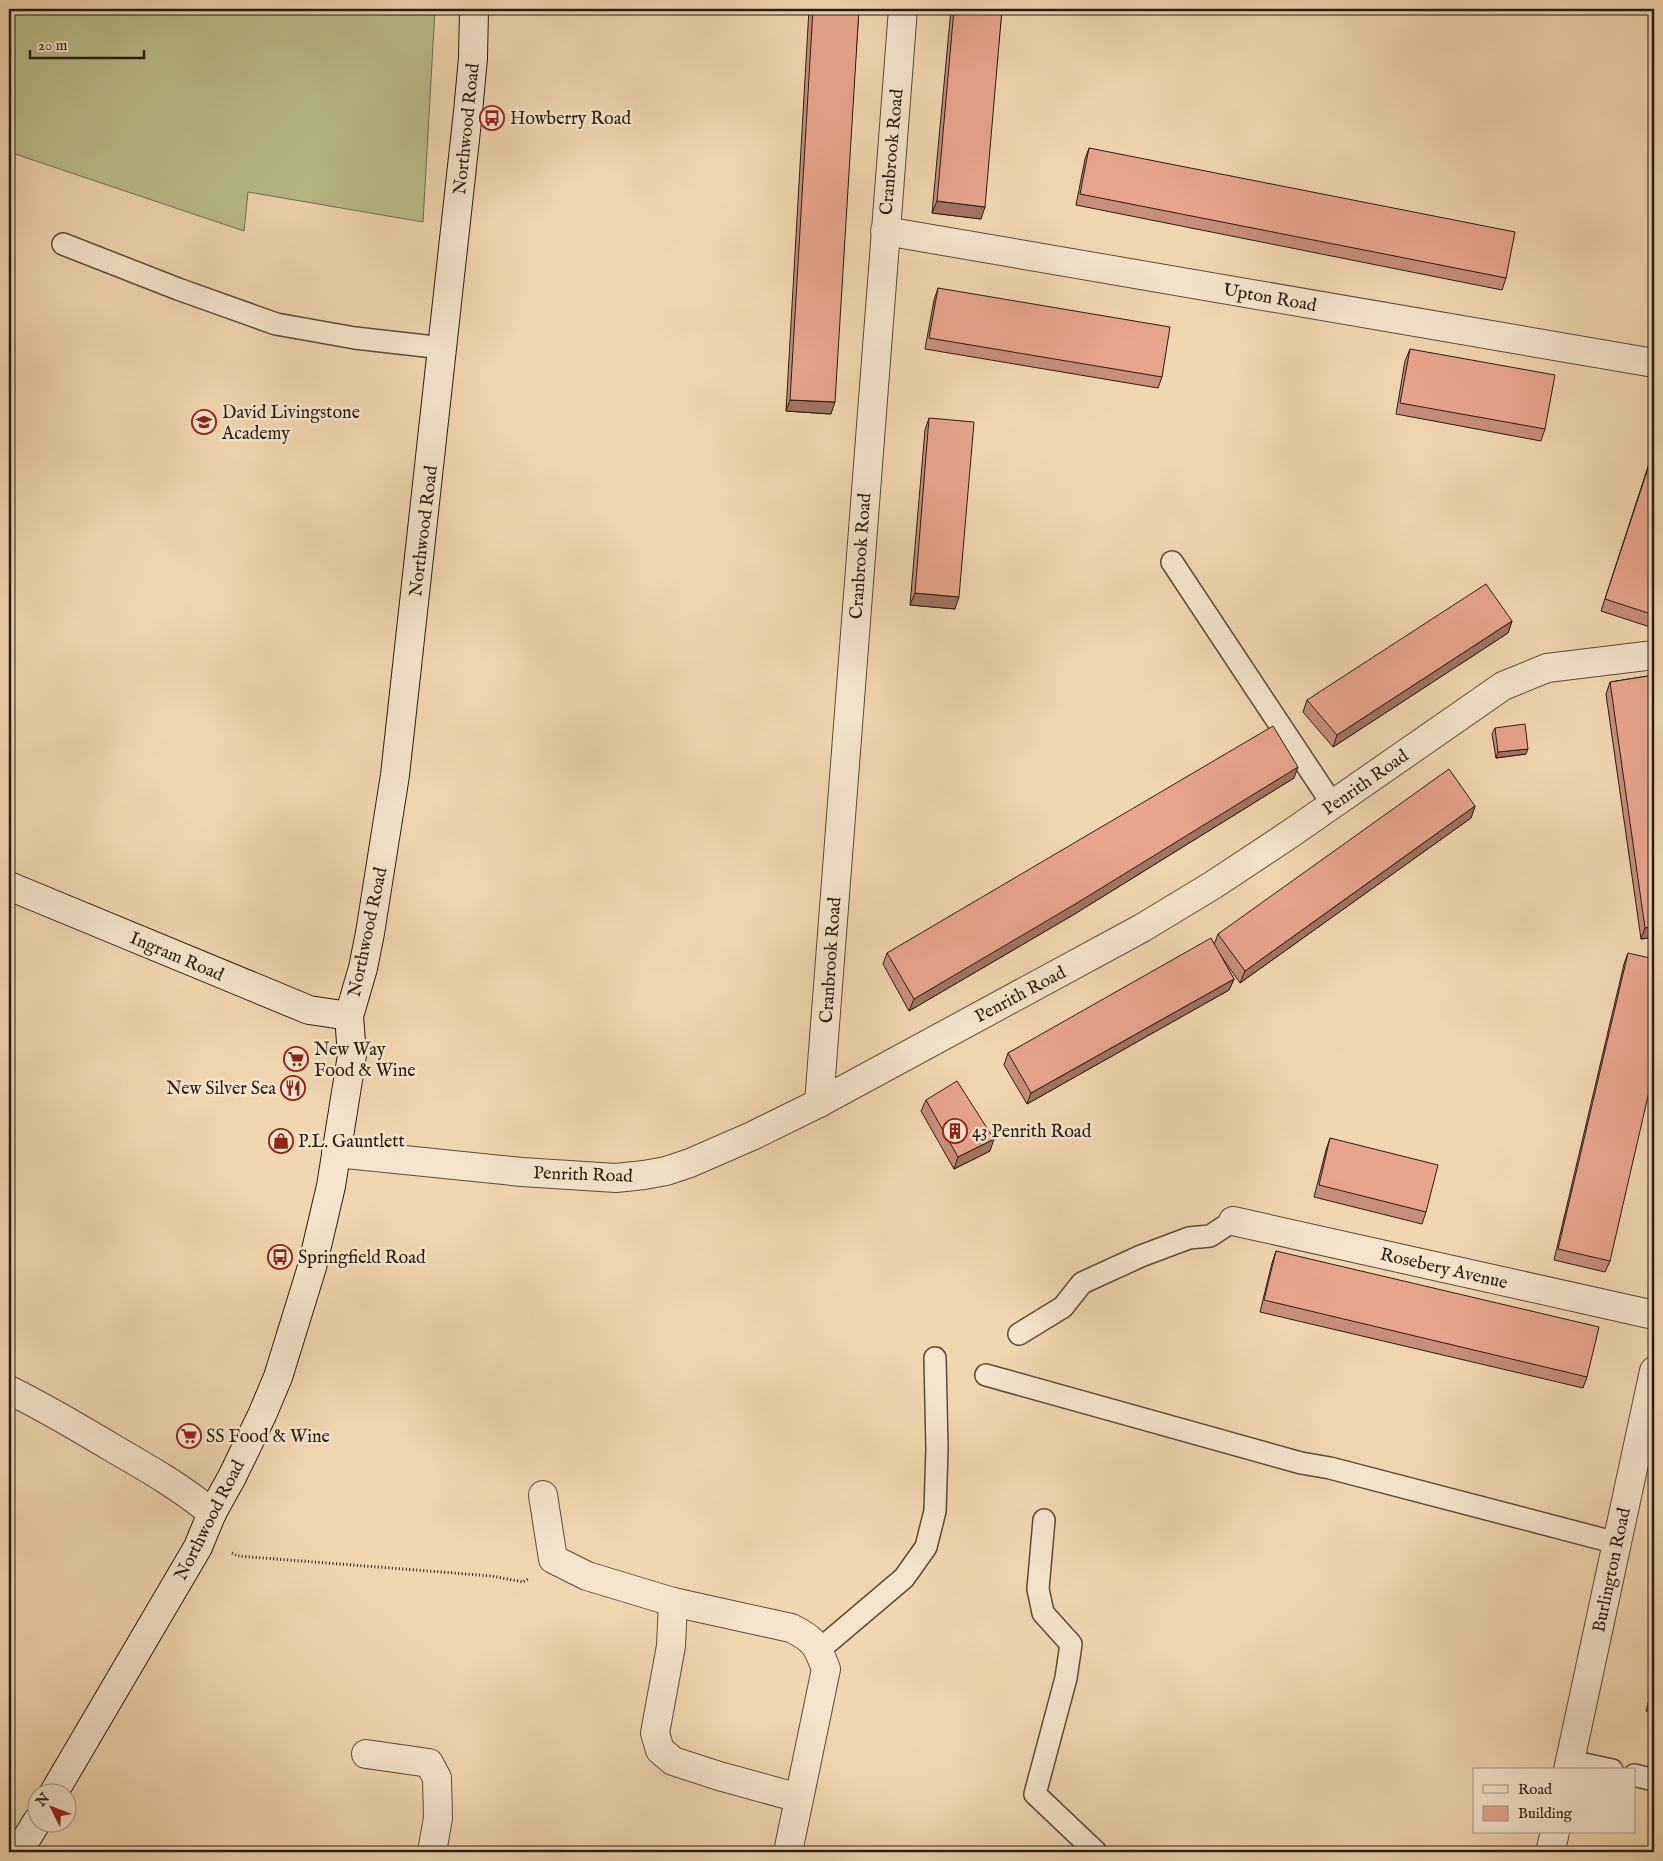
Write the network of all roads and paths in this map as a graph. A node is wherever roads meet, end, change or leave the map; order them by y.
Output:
1 (474, 9) edge
2 (902, 9) edge
3 (885, 231) junction
4 (63, 244) dead end
5 (443, 348) junction
6 (1654, 362) edge
7 (1172, 562) dead end
8 (1654, 655) edge
9 (1333, 805) junction
10 (9, 886) edge
11 (349, 1016) junction
12 (819, 1103) junction
13 (336, 1153) junction
14 (1233, 1221) joint
15 (1654, 1315) edge
16 (1019, 1334) dead end
17 (935, 1358) dead end
18 (1654, 1371) edge
19 (986, 1375) dead end
20 (9, 1390) edge
21 (543, 1495) dead end
22 (212, 1513) junction
23 (1044, 1520) dead end
24 (202, 1538) junction
25 (1618, 1543) junction
26 (553, 1559) junction
27 (673, 1602) junction
28 (819, 1650) junction
29 (366, 1754) dead end
30 (1569, 1766) edge
31 (1590, 1768) edge
32 (1636, 1776) edge
33 (1654, 1780) edge
34 (59, 1784) edge
35 (799, 1798) junction
36 (29, 1834) edge
37 (1554, 1834) edge
38 (18, 1852) edge
39 (432, 1852) edge
40 (788, 1852) edge
41 (1096, 1852) edge
42 (1550, 1852) edge

1 - 5 street, Northwood Road
2 - 3 street, Cranbrook Road
3 - 6 street, Upton Road
3 - 12 street, Cranbrook Road
4 - 5 lane
5 - 11 street, Northwood Road
7 - 9 lane
8 - 9 street, Penrith Road
9 - 12 street, Penrith Road
10 - 11 street, Ingram Road
11 - 13 street, Northwood Road
12 - 13 street, Penrith Road
13 - 22 street, Northwood Road
14 - 15 street, Rosebery Avenue
14 - 16 lane
17 - 28 lane
18 - 25 street, Burlington Road
19 - 25 lane
20 - 22 street
21 - 26 street
22 - 24 street, Northwood Road
23 - 41 lane
24 - 26 path
24 - 34 street, Northwood Road
25 - 30 street, Burlington Road
26 - 27 street
27 - 28 street
27 - 35 street
28 - 35 street
29 - 39 street
30 - 31 lane
32 - 33 lane
35 - 40 street
36 - 38 street
37 - 42 street

